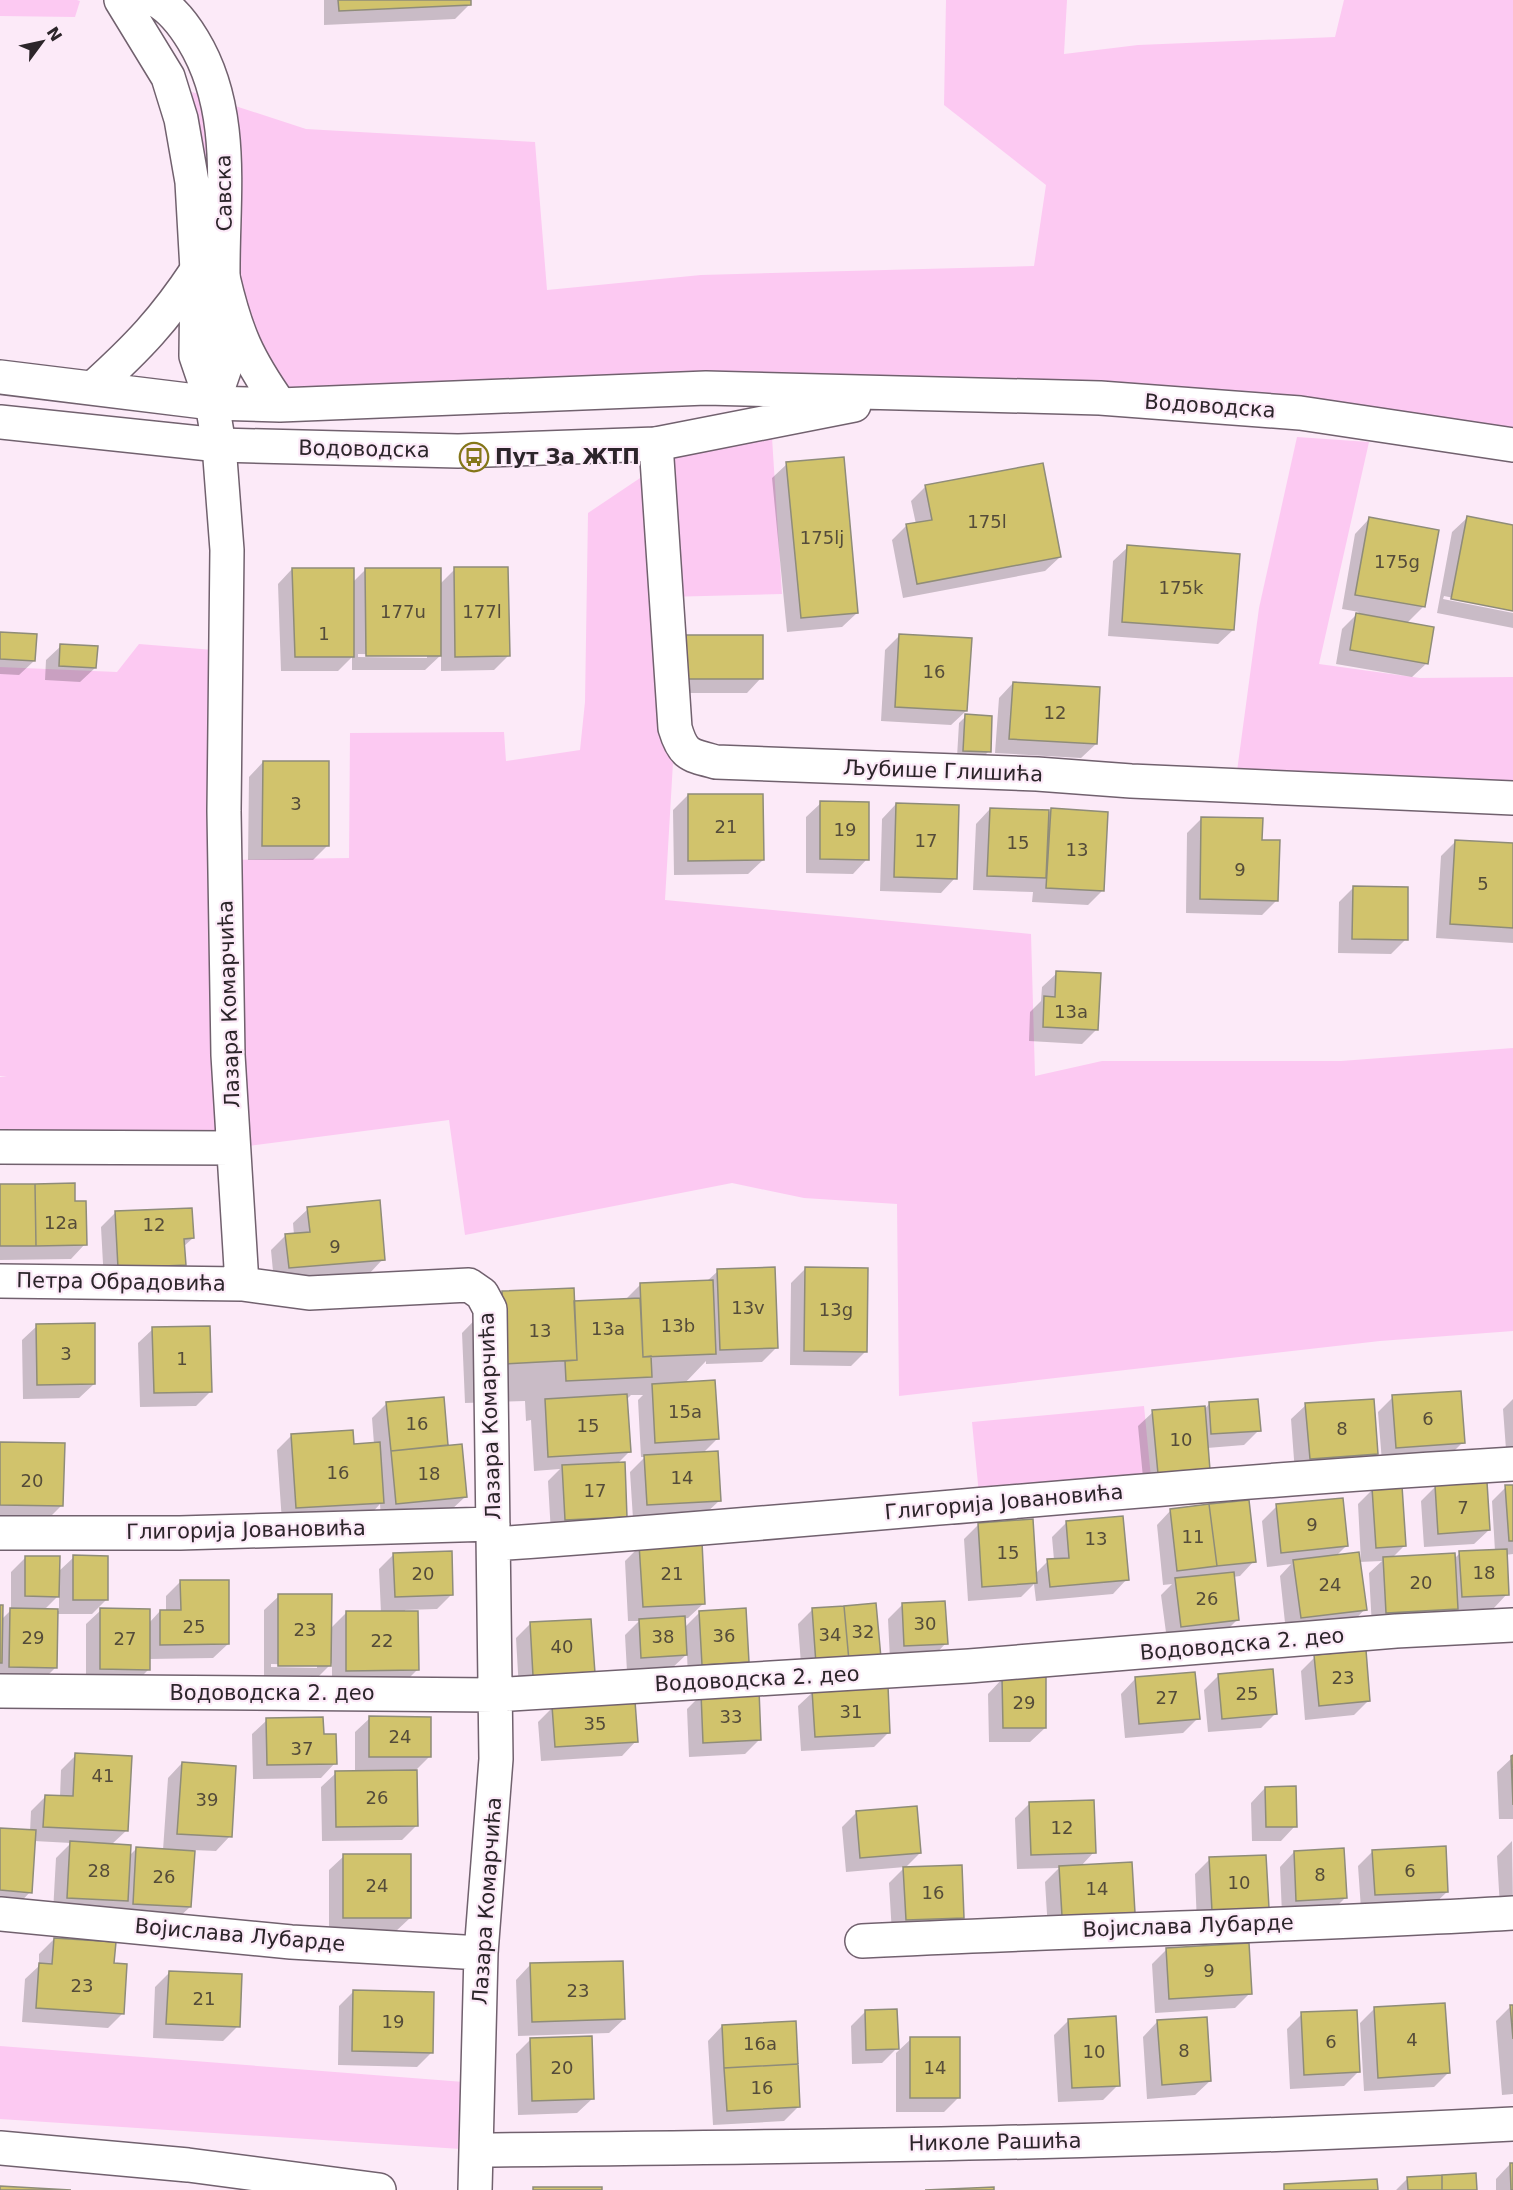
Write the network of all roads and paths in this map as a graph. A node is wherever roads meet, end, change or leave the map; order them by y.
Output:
1 (121, 0) edge
2 (156, 0) edge
3 (210, 274) junction
4 (0, 377) edge
5 (94, 387) junction
6 (905, 394) junction
7 (212, 403) junction
8 (280, 405) junction
9 (0, 422) edge
10 (656, 444) junction
11 (219, 445) junction
12 (1513, 445) edge
13 (1513, 798) edge
14 (0, 1147) edge
15 (233, 1148) junction
16 (0, 1281) edge
17 (242, 1284) junction
18 (1513, 1464) edge
19 (0, 1533) edge
20 (494, 1534) junction
21 (1513, 1625) edge
22 (0, 1691) edge
23 (495, 1695) junction
24 (1513, 1913) edge
25 (0, 1914) edge
26 (862, 1941) dead end
27 (481, 1953) junction
28 (1513, 2124) edge
29 (0, 2148) edge
30 (477, 2150) junction
31 (379, 2190) edge
32 (475, 2190) edge

1 - 3 street, Савска
2 - 3 street, Савска
3 - 5 street
3 - 7 street, Савска
3 - 8 street
4 - 5 street, Водоводска
5 - 7 street, Водоводска
6 - 8 street, Водоводска
6 - 10 street, Водоводска
6 - 12 street, Водоводска
7 - 8 street, Водоводска
7 - 11 street, Савска
9 - 11 street, Водоводска
10 - 11 street, Водоводска
10 - 13 street, Љубише Глишића
11 - 15 street, Лазара Комарчића
14 - 15 street
15 - 17 street, Лазара Комарчића
16 - 17 street, Петра Обрадовића
17 - 20 street, Лазара Комарчића
18 - 20 street, Глигорија Јовановића
19 - 20 street, Глигорија Јовановића
20 - 23 street, Лазара Комарчића
21 - 23 street, Водоводска 2. део
22 - 23 street, Водоводска 2. део
23 - 27 street, Лазара Комарчића
24 - 26 street, Војислава Лубарде
25 - 27 street, Војислава Лубарде
27 - 30 street, Лазара Комарчића
28 - 30 street, Николе Рашића
29 - 31 street
30 - 32 street, Лазара Комарчића

